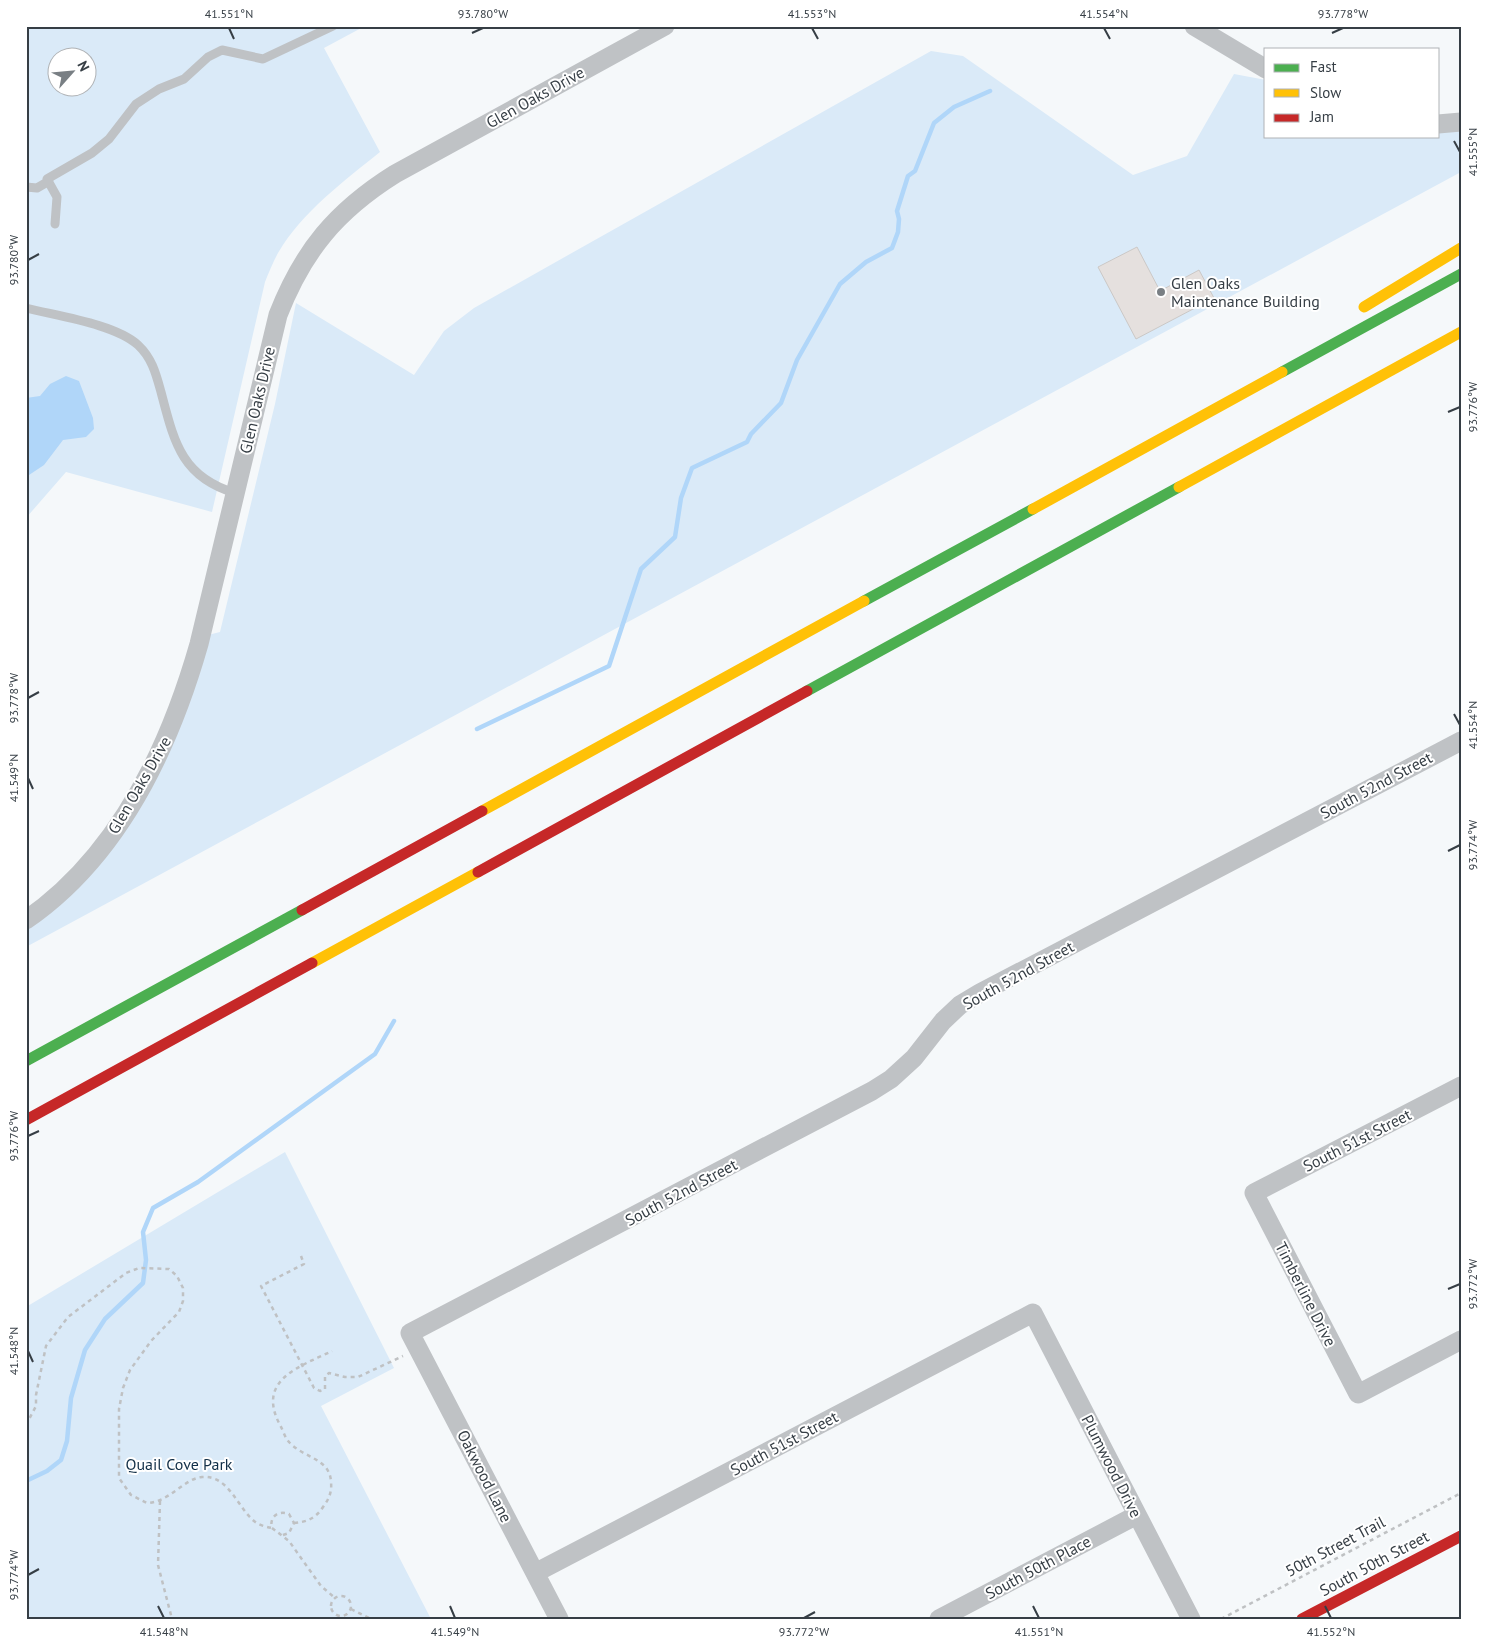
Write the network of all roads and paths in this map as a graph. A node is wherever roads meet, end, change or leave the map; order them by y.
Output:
1 (333, 26) edge
2 (665, 26) edge
3 (1194, 26) edge
4 (1264, 68) edge
5 (1461, 122) edge
6 (1440, 124) edge
7 (48, 180) junction
8 (26, 187) edge
9 (55, 224) dead end
10 (1461, 248) edge
11 (1461, 274) edge
12 (26, 308) edge
13 (1356, 313) dead end
14 (1342, 325) dead end
15 (1461, 332) edge
16 (1443, 356) dead end
17 (1300, 362) junction
18 (1329, 404) junction
19 (235, 492) junction
20 (1461, 741) edge
21 (26, 920) edge
22 (26, 1060) edge
23 (1461, 1086) edge
24 (26, 1120) edge
25 (1254, 1193) joint
26 (301, 1256) dead end
27 (1033, 1314) joint
28 (410, 1333) joint
29 (1461, 1340) edge
30 (332, 1351) dead end
31 (406, 1354) dead end
32 (303, 1366) junction
33 (26, 1425) edge
34 (1461, 1493) edge
35 (160, 1501) junction
36 (1137, 1515) junction
37 (294, 1523) junction
38 (272, 1528) junction
39 (283, 1535) junction
40 (1461, 1536) edge
41 (535, 1573) junction
42 (335, 1598) junction
43 (351, 1609) junction
44 (172, 1619) edge
45 (371, 1619) edge
46 (559, 1619) edge
47 (939, 1619) edge
48 (1191, 1619) edge
49 (1221, 1619) edge
50 (1302, 1619) edge

1 - 7 lane
2 - 19 street, Glen Oaks Drive
3 - 4 street
5 - 6 street
7 - 8 lane
7 - 9 lane
10 - 13 main road
11 - 17 main road
12 - 19 lane
14 - 17 main road
15 - 18 main road
16 - 18 main road
17 - 22 main road
18 - 24 main road
19 - 21 street, Glen Oaks Drive
20 - 28 street, South 52nd Street
23 - 25 street, South 51st Street
25 - 29 street, Timberline Drive
26 - 32 path
27 - 36 street, Plumwood Drive
27 - 41 street, South 51st Street
28 - 41 street, Oakwood Lane
30 - 32 path
31 - 32 path
32 - 37 path
33 - 35 path
34 - 49 path, 50th Street Trail
35 - 38 path
35 - 44 path
36 - 47 street, South 50th Place
36 - 48 street, Plumwood Drive
37 - 38 path
37 - 39 path
38 - 39 path
39 - 42 path
40 - 50 main road, South 50th Street
41 - 46 street, Oakwood Lane
42 - 43 path
42 - 43 path
43 - 45 path

